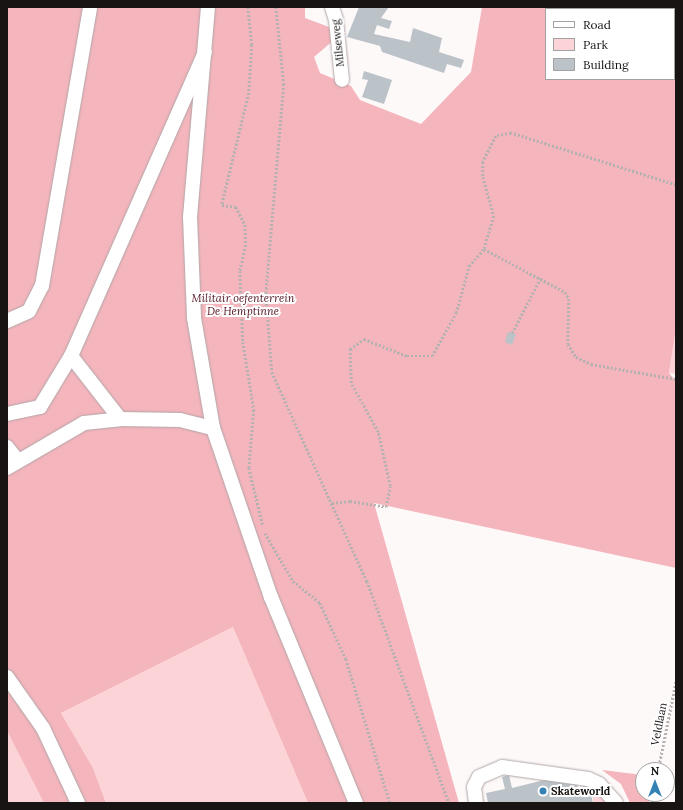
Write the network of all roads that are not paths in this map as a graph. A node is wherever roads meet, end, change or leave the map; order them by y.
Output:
1 (90, 7) edge
2 (208, 7) edge
3 (332, 7) edge
4 (205, 52) junction
5 (342, 80) dead end
6 (7, 321) edge
7 (71, 356) junction
8 (7, 414) edge
9 (120, 419) junction
10 (213, 428) junction
11 (7, 447) edge
12 (12, 464) edge
13 (7, 677) edge
14 (78, 803) edge
15 (356, 803) edge
16 (476, 803) edge
17 (616, 803) edge

1 - 6 street
2 - 4 street
3 - 5 street, Milseweg
4 - 7 street
4 - 10 street
7 - 8 street
7 - 9 street
9 - 10 street
9 - 12 street
10 - 15 street
11 - 12 street
13 - 14 street
16 - 17 street

